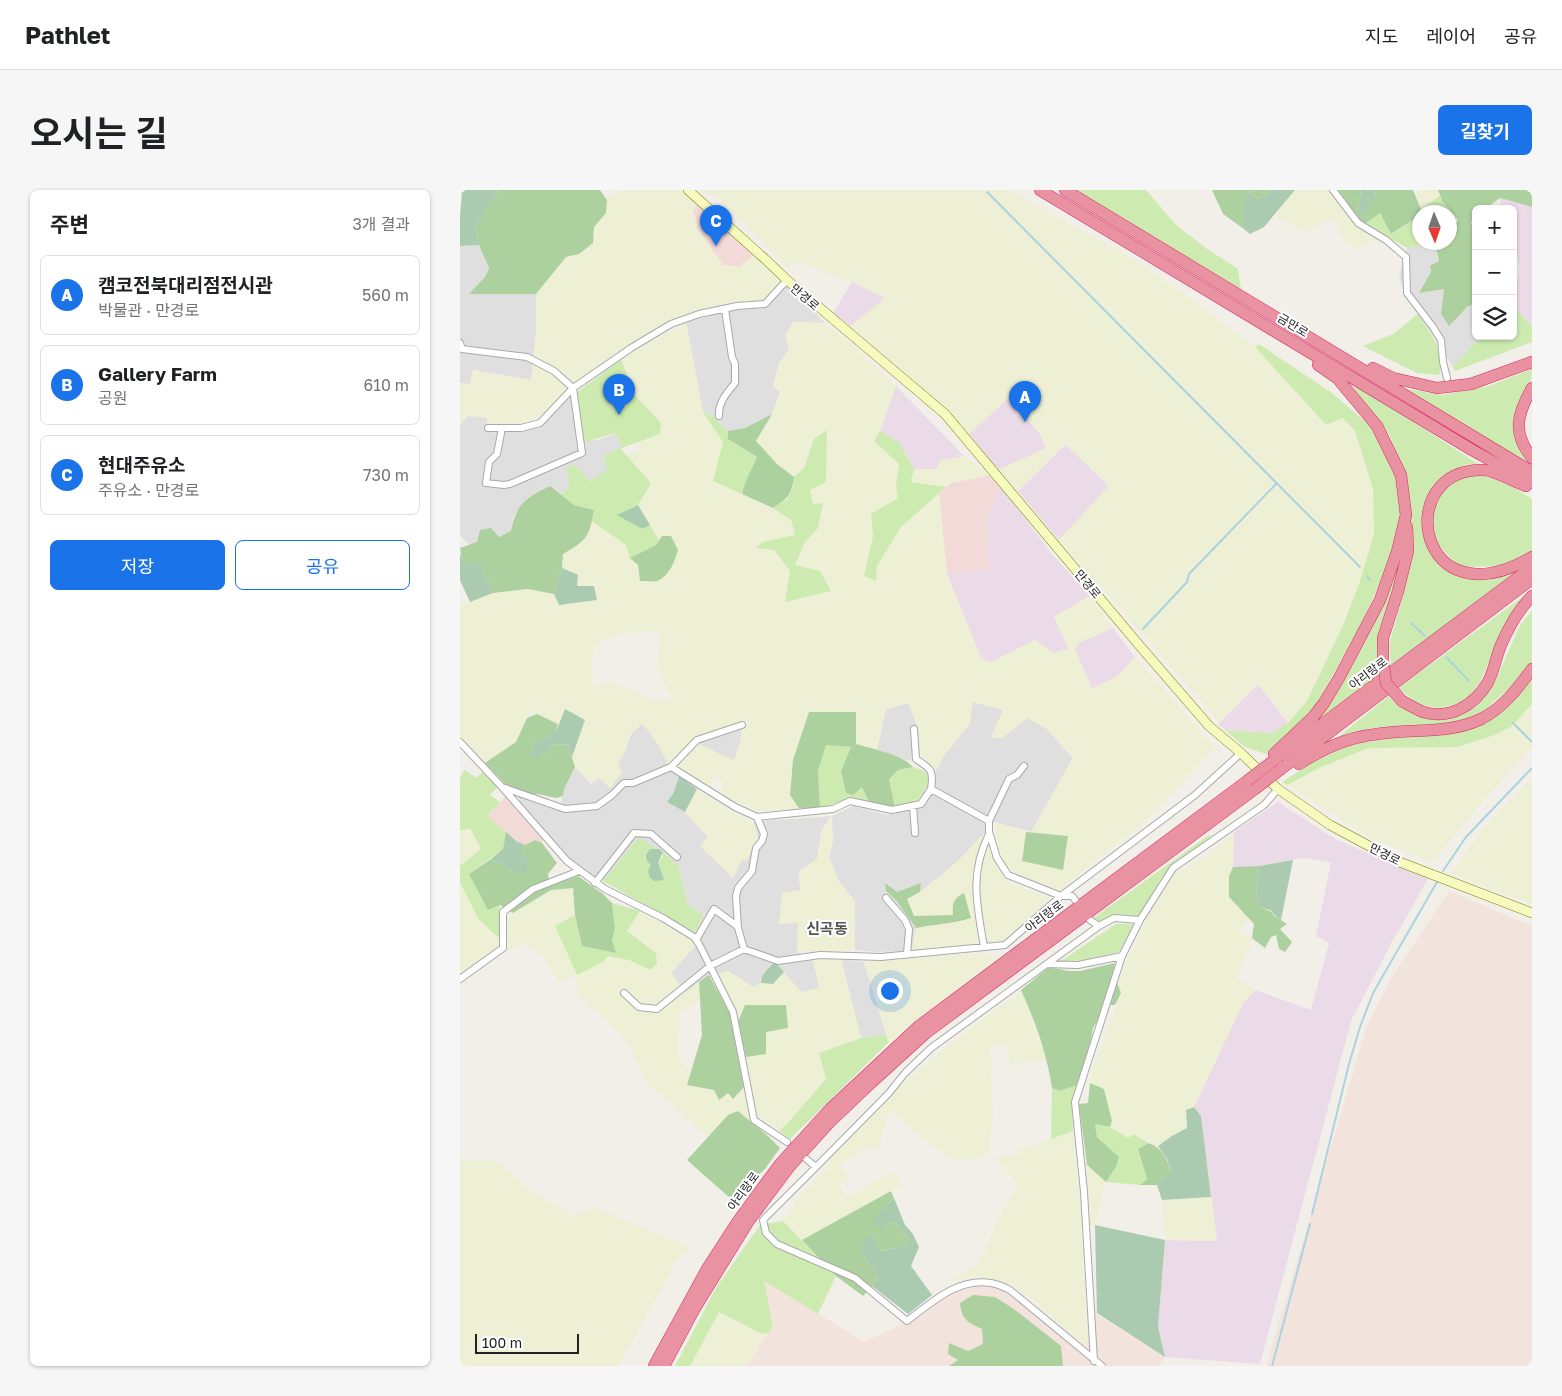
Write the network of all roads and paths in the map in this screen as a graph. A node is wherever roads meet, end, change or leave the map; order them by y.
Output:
1 (688, 190) edge
2 (1040, 190) edge
3 (1065, 190) edge
4 (1333, 190) edge
5 (787, 280) junction
6 (725, 309) junction
7 (460, 343) edge
8 (1298, 344) junction
9 (1344, 358) junction
10 (1532, 362) edge
11 (1447, 378) dead end
12 (573, 388) junction
13 (1532, 388) edge
14 (720, 416) dead end
15 (488, 428) dead end
16 (502, 428) junction
17 (1532, 458) edge
18 (1532, 479) edge
19 (1406, 515) junction
20 (1532, 557) edge
21 (1532, 567) edge
22 (1532, 579) edge
23 (1532, 596) edge
24 (1532, 669) edge
25 (742, 725) dead end
26 (914, 729) dead end
27 (460, 742) edge
28 (1241, 753) junction
29 (1279, 764) junction
30 (1024, 766) dead end
31 (671, 767) junction
32 (1251, 785) junction
33 (502, 787) junction
34 (931, 789) junction
35 (1278, 789) junction
36 (913, 806) junction
37 (757, 817) junction
38 (989, 821) junction
39 (915, 833) dead end
40 (989, 834) junction
41 (677, 857) dead end
42 (580, 871) junction
43 (595, 883) junction
44 (1061, 896) junction
45 (886, 898) dead end
46 (1076, 901) dead end
47 (1532, 913) edge
48 (1090, 920) dead end
49 (1140, 920) junction
50 (737, 926) junction
51 (1099, 926) junction
52 (696, 940) junction
53 (984, 947) junction
54 (744, 949) junction
55 (907, 954) junction
56 (1122, 956) junction
57 (1047, 964) junction
58 (710, 966) junction
59 (460, 979) edge
60 (624, 993) dead end
61 (787, 1142) dead end
62 (805, 1158) dead end
63 (816, 1166) junction
64 (1094, 1360) junction
65 (654, 1366) edge
66 (664, 1366) edge
67 (1102, 1366) edge

1 - 5 street, 만경로
2 - 8 highway, 금만로
3 - 9 highway, 금만로
4 - 11 street
5 - 6 street
5 - 28 street, 만경로
6 - 12 street
6 - 14 street
7 - 12 street
8 - 18 highway, 금만로
8 - 19 highway
9 - 10 highway
9 - 18 highway, 금만로
12 - 16 street
12 - 16 street
13 - 17 highway
15 - 16 street
18 - 20 highway
19 - 23 highway, bridge
19 - 29 highway
21 - 29 highway, 아리랑로
22 - 29 highway, 아리랑로
24 - 29 highway
25 - 31 street
26 - 34 street
27 - 33 street
28 - 35 street, 만경로
28 - 44 street
29 - 32 highway, 아리랑로, bridge
30 - 38 street
31 - 33 street
31 - 37 street
32 - 65 highway, 아리랑로
32 - 66 highway, 아리랑로
33 - 42 street
34 - 36 street
34 - 38 street
35 - 47 street, 만경로
35 - 49 street
36 - 37 street
36 - 39 street
37 - 50 street
38 - 40 street
40 - 44 street
40 - 53 street
41 - 43 street
42 - 43 street
42 - 59 street
43 - 52 street
44 - 46 street
44 - 53 street
45 - 55 street
48 - 51 street
49 - 51 street
49 - 56 street
50 - 52 street
50 - 54 street
51 - 57 street
52 - 58 street
53 - 55 street
54 - 55 street
54 - 58 street
56 - 57 street
56 - 64 street
57 - 63 street
58 - 60 street
58 - 61 street
62 - 63 street
63 - 64 street
64 - 67 street

